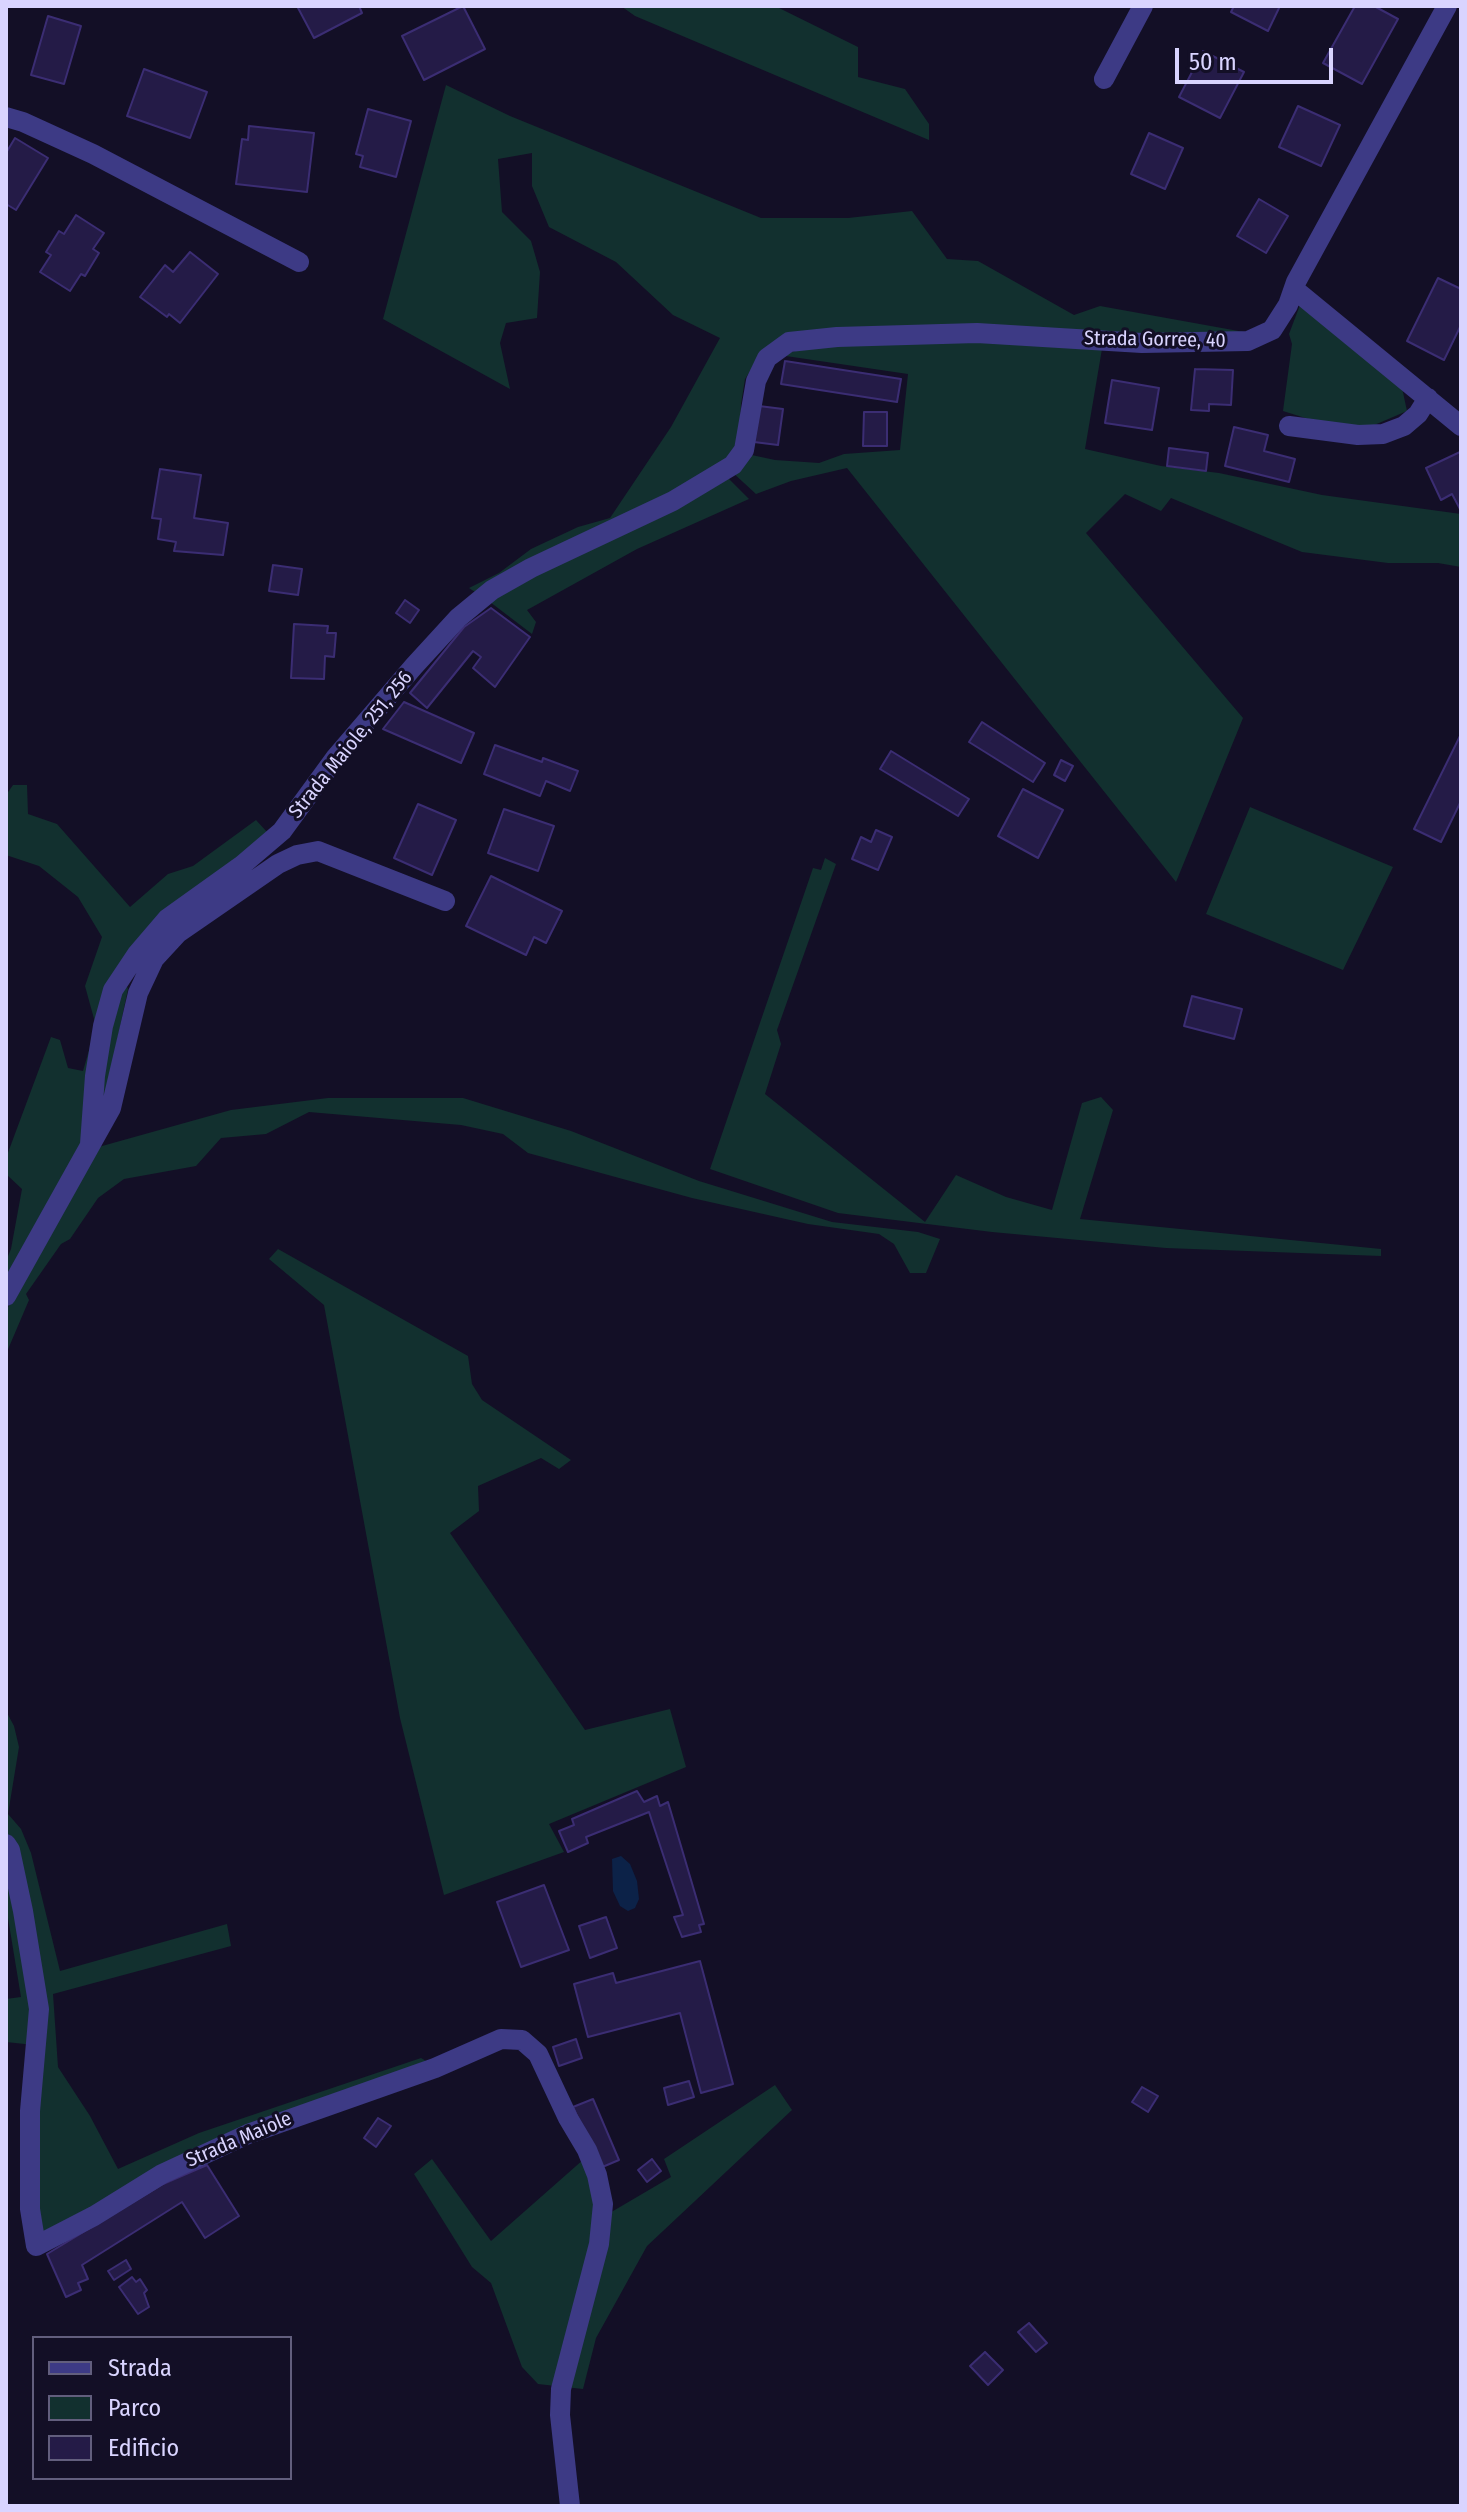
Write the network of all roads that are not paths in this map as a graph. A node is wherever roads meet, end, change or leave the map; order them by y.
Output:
1 (1143, 6) edge
2 (1447, 6) edge
3 (1104, 79) dead end
4 (6, 117) edge
5 (299, 262) dead end
6 (1294, 289) junction
7 (1428, 398) junction
8 (1289, 426) dead end
9 (1461, 426) edge
10 (744, 450) joint
11 (445, 901) dead end
12 (90, 1144) junction
13 (6, 1296) edge
14 (6, 1844) edge
15 (570, 2506) edge

1 - 3 street
2 - 6 street, Strada Gorree, 40
4 - 5 street
6 - 7 street
6 - 10 street, Strada Gorree, 40
7 - 8 street
7 - 9 street
10 - 12 street, Strada Maiole, 251, 256
11 - 12 street
12 - 13 street
14 - 15 street, Strada Maiole

